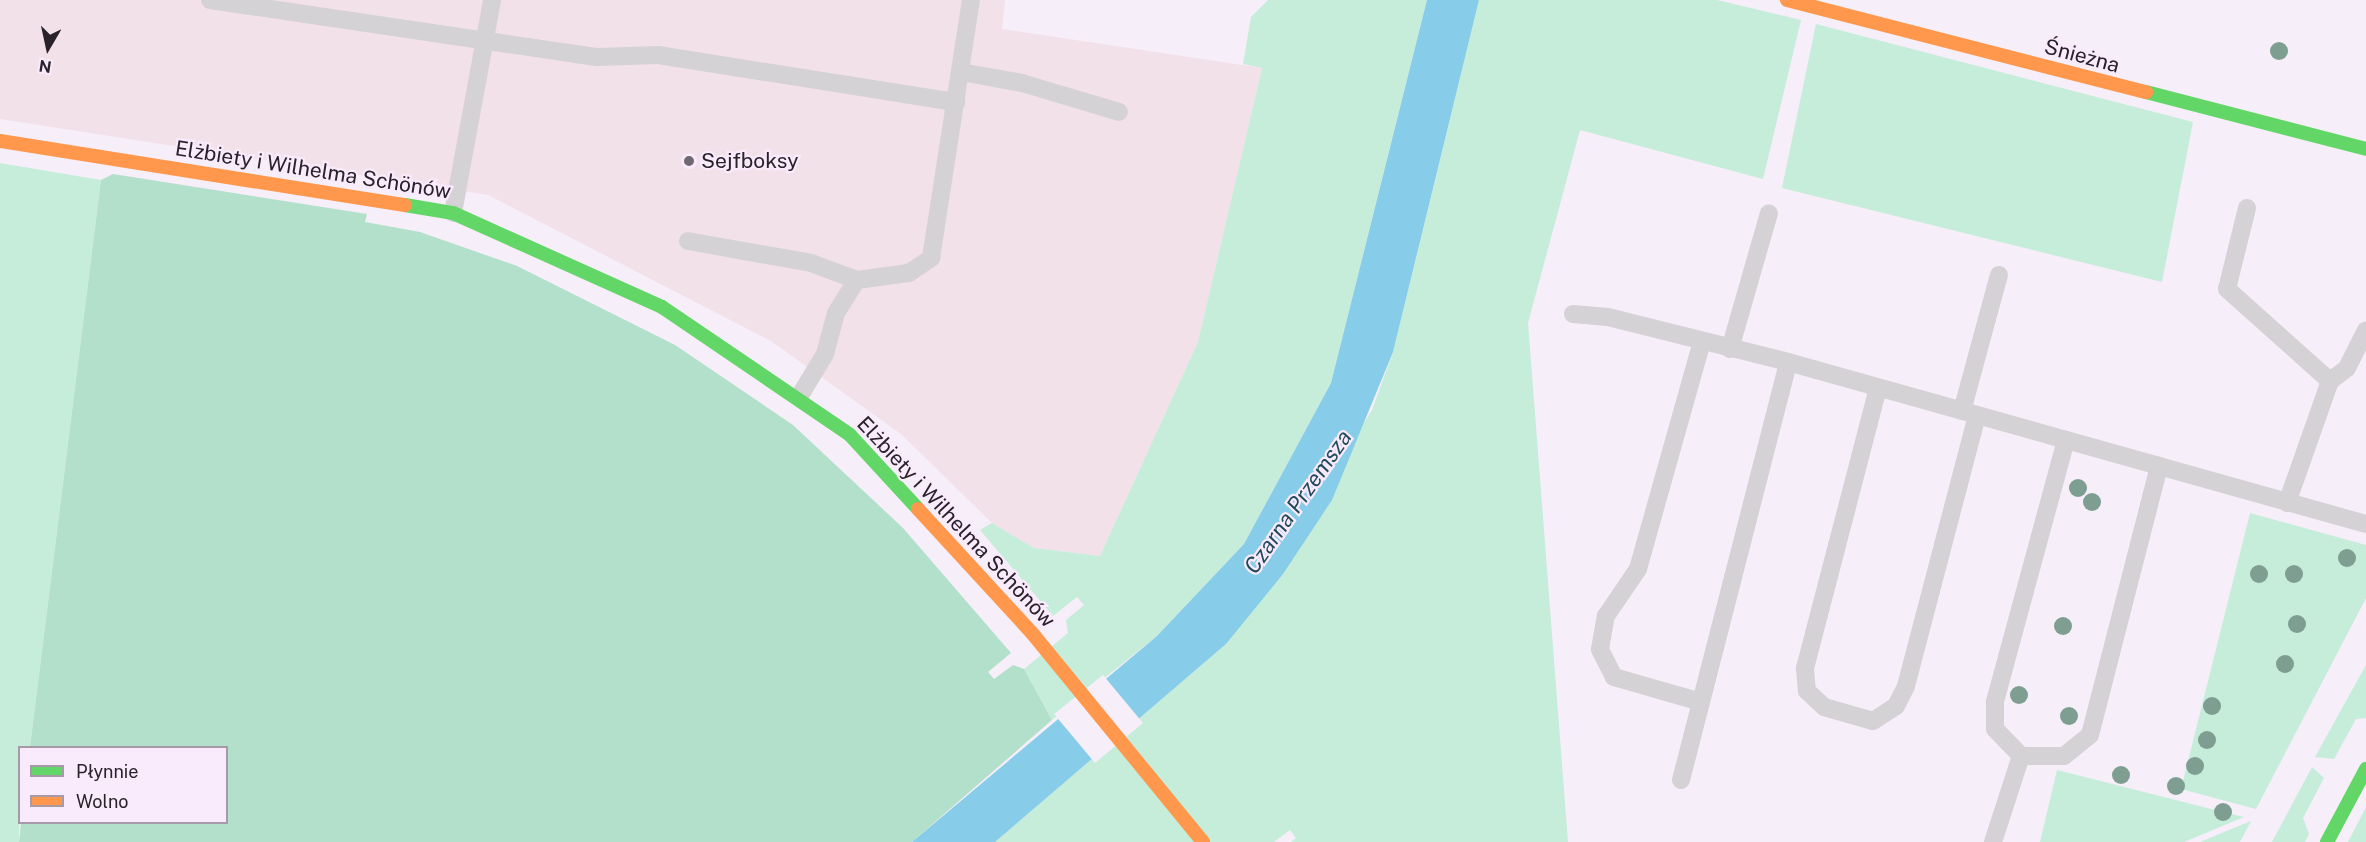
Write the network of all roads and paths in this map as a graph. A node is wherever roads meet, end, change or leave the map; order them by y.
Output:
1 (210, 0) edge
2 (492, 0) edge
3 (971, 0) edge
4 (1787, 0) edge
5 (486, 39) junction
6 (962, 72) junction
7 (956, 102) junction
8 (1119, 112) dead end
9 (0, 141) edge
10 (2366, 149) edge
11 (2247, 208) dead end
12 (453, 213) junction
13 (1768, 213) dead end
14 (688, 241) dead end
15 (1999, 275) dead end
16 (857, 280) junction
17 (1573, 314) dead end
18 (2366, 330) edge
19 (1702, 342) junction
20 (1730, 350) junction
21 (1788, 362) junction
22 (2330, 381) junction
23 (1878, 388) junction
24 (799, 397) junction
25 (1970, 413) junction
26 (2066, 440) junction
27 (2159, 466) junction
28 (2287, 503) junction
29 (2366, 524) edge
30 (1701, 702) junction
31 (2021, 756) junction
32 (2366, 769) edge
33 (1681, 780) dead end
34 (1203, 842) edge
35 (1993, 842) edge
36 (2327, 842) edge

1 - 5 lane
2 - 5 lane
3 - 6 lane
4 - 10 street, Śnieżna
5 - 7 lane
5 - 12 lane
6 - 7 lane
6 - 8 lane
7 - 16 lane
9 - 12 street, Elżbiety i Wilhelma Schönów
11 - 22 lane
12 - 24 street, Elżbiety i Wilhelma Schönów
13 - 20 lane
14 - 16 lane
15 - 25 lane
16 - 24 lane
17 - 19 lane
18 - 22 lane
19 - 20 lane
19 - 30 lane
20 - 21 lane
21 - 23 lane
21 - 30 lane
22 - 28 lane
23 - 25 lane
23 - 25 lane
24 - 34 street, Elżbiety i Wilhelma Schönów
25 - 26 lane
26 - 27 lane
26 - 31 lane
27 - 28 lane
27 - 31 lane
28 - 29 lane
30 - 33 lane
31 - 35 lane
32 - 36 street

